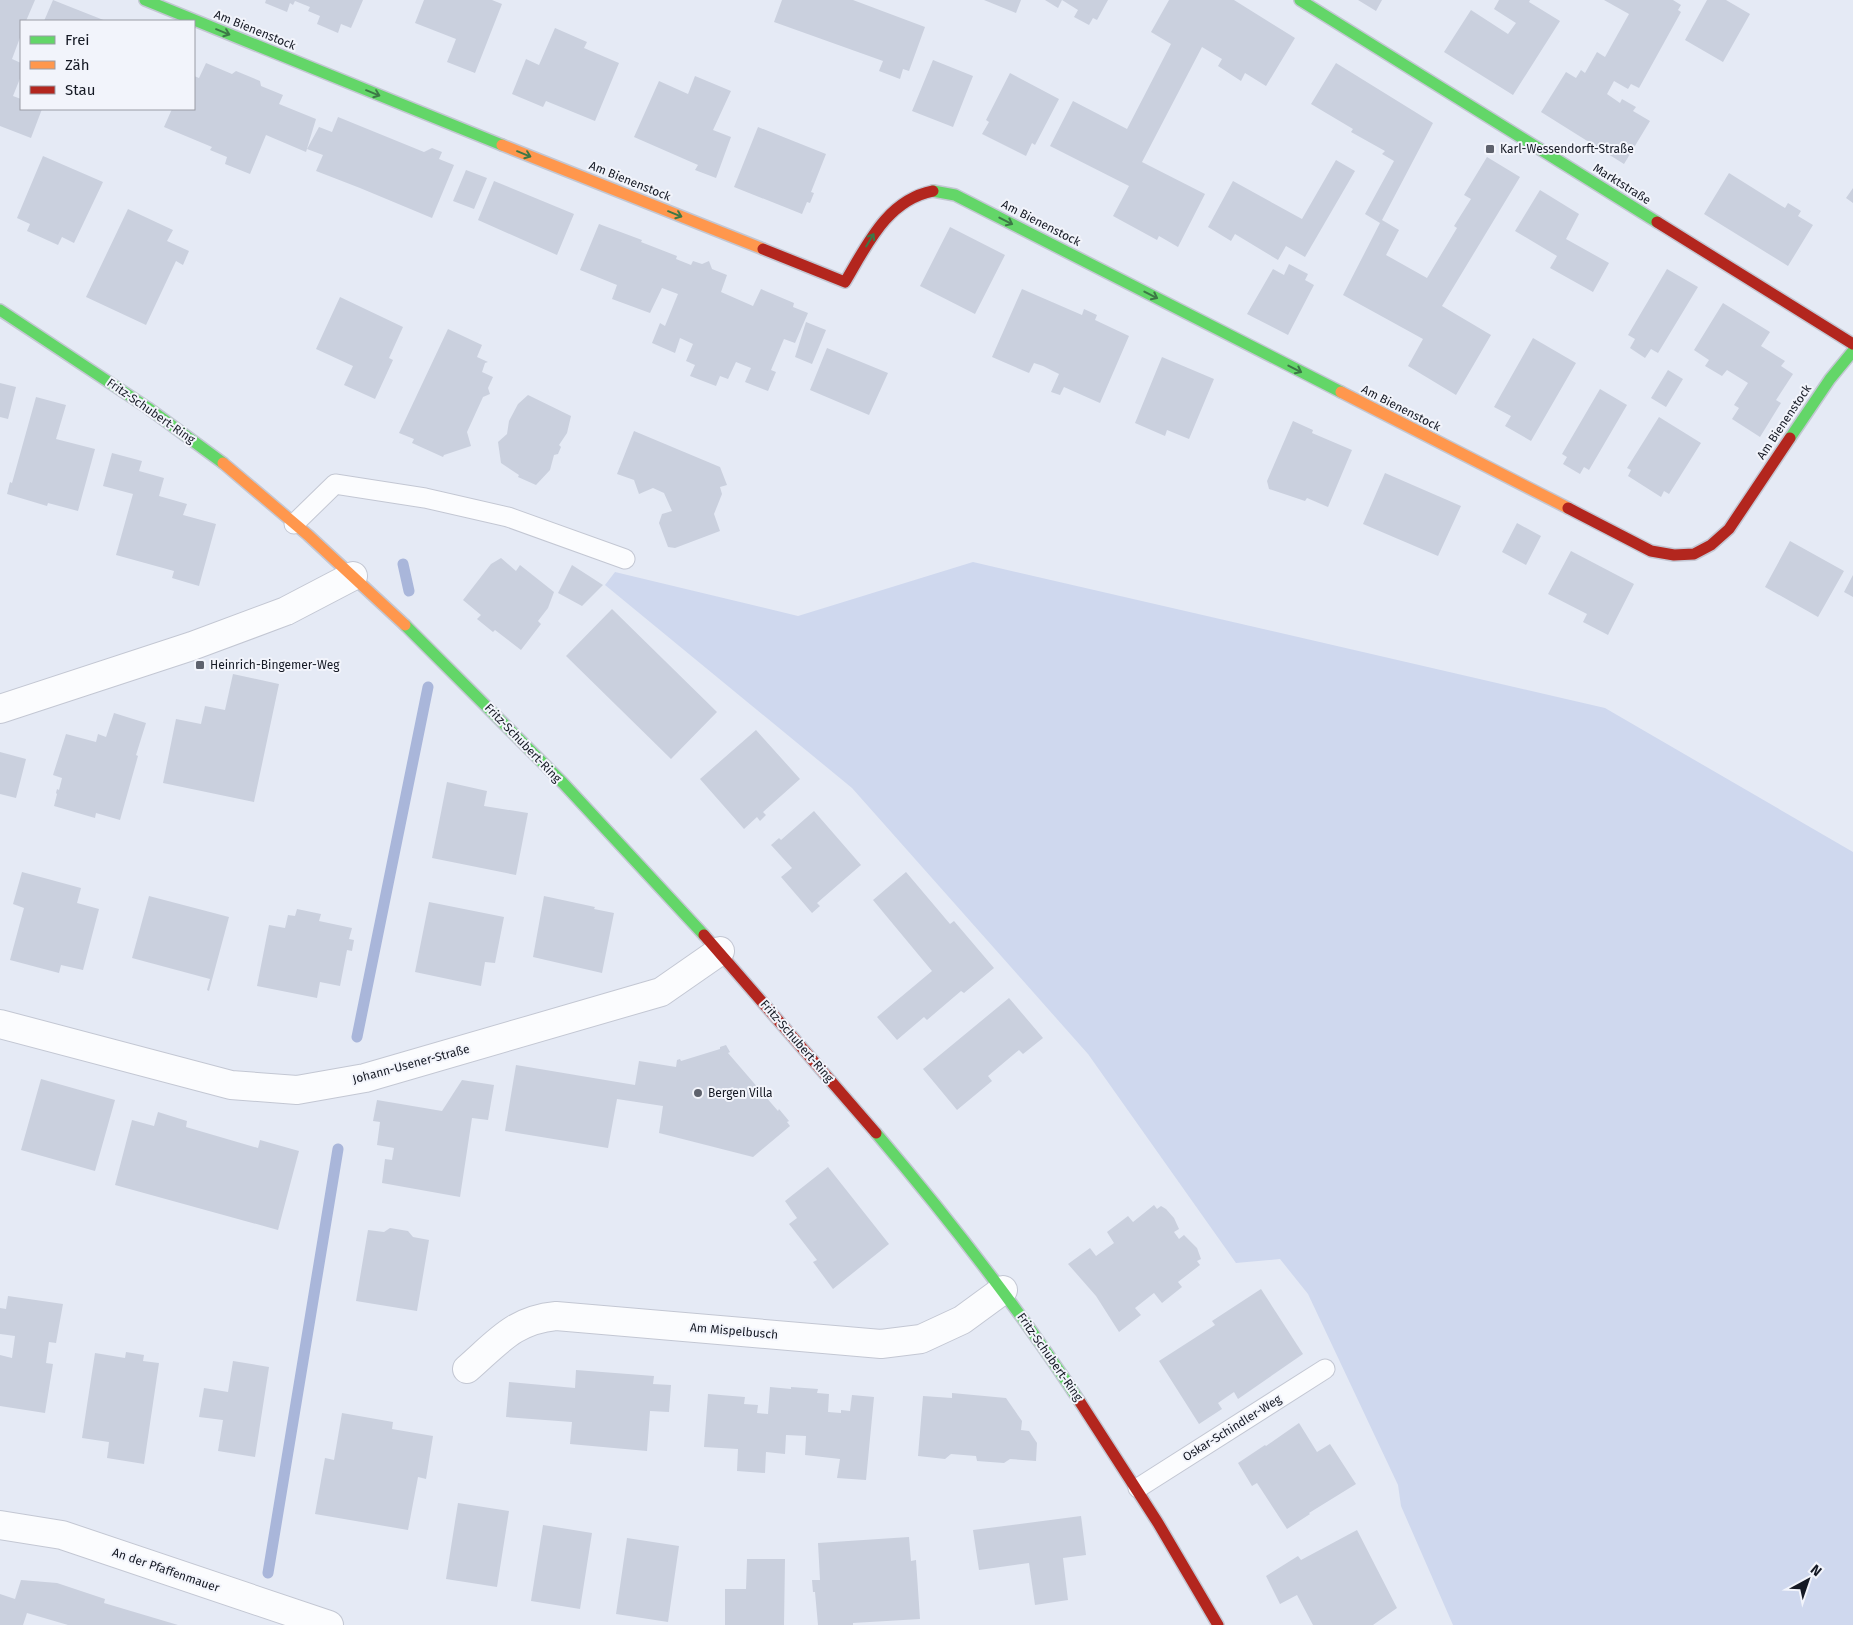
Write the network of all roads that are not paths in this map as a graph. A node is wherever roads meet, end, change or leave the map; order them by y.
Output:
1 (145, 0) edge
2 (1300, 0) edge
3 (193, 20) edge
4 (195, 21) edge
5 (0, 310) edge
6 (1853, 344) edge
7 (1853, 351) edge
8 (294, 524) junction
9 (625, 559) dead end
10 (353, 576) junction
11 (0, 709) edge
12 (720, 952) junction
13 (0, 1024) edge
14 (1003, 1290) junction
15 (467, 1368) dead end
16 (1325, 1369) dead end
17 (1138, 1488) junction
18 (0, 1525) edge
19 (1216, 1624) edge
20 (329, 1625) edge

1 -> 3 street, Am Bienenstock
2 - 6 street, Marktstraße
4 -> 7 street, Am Bienenstock
5 - 8 street, Fritz-Schubert-Ring
8 - 9 lane
8 - 10 street, Fritz-Schubert-Ring
10 - 11 street
10 - 12 street, Fritz-Schubert-Ring
12 - 13 street, Johann-Usener-Straße
12 - 14 street, Fritz-Schubert-Ring
14 - 15 street, Am Mispelbusch
14 - 17 street, Fritz-Schubert-Ring
16 - 17 lane, Oskar-Schindler-Weg
17 - 19 street, Fritz-Schubert-Ring
18 - 20 street, An der Pfaffenmauer

